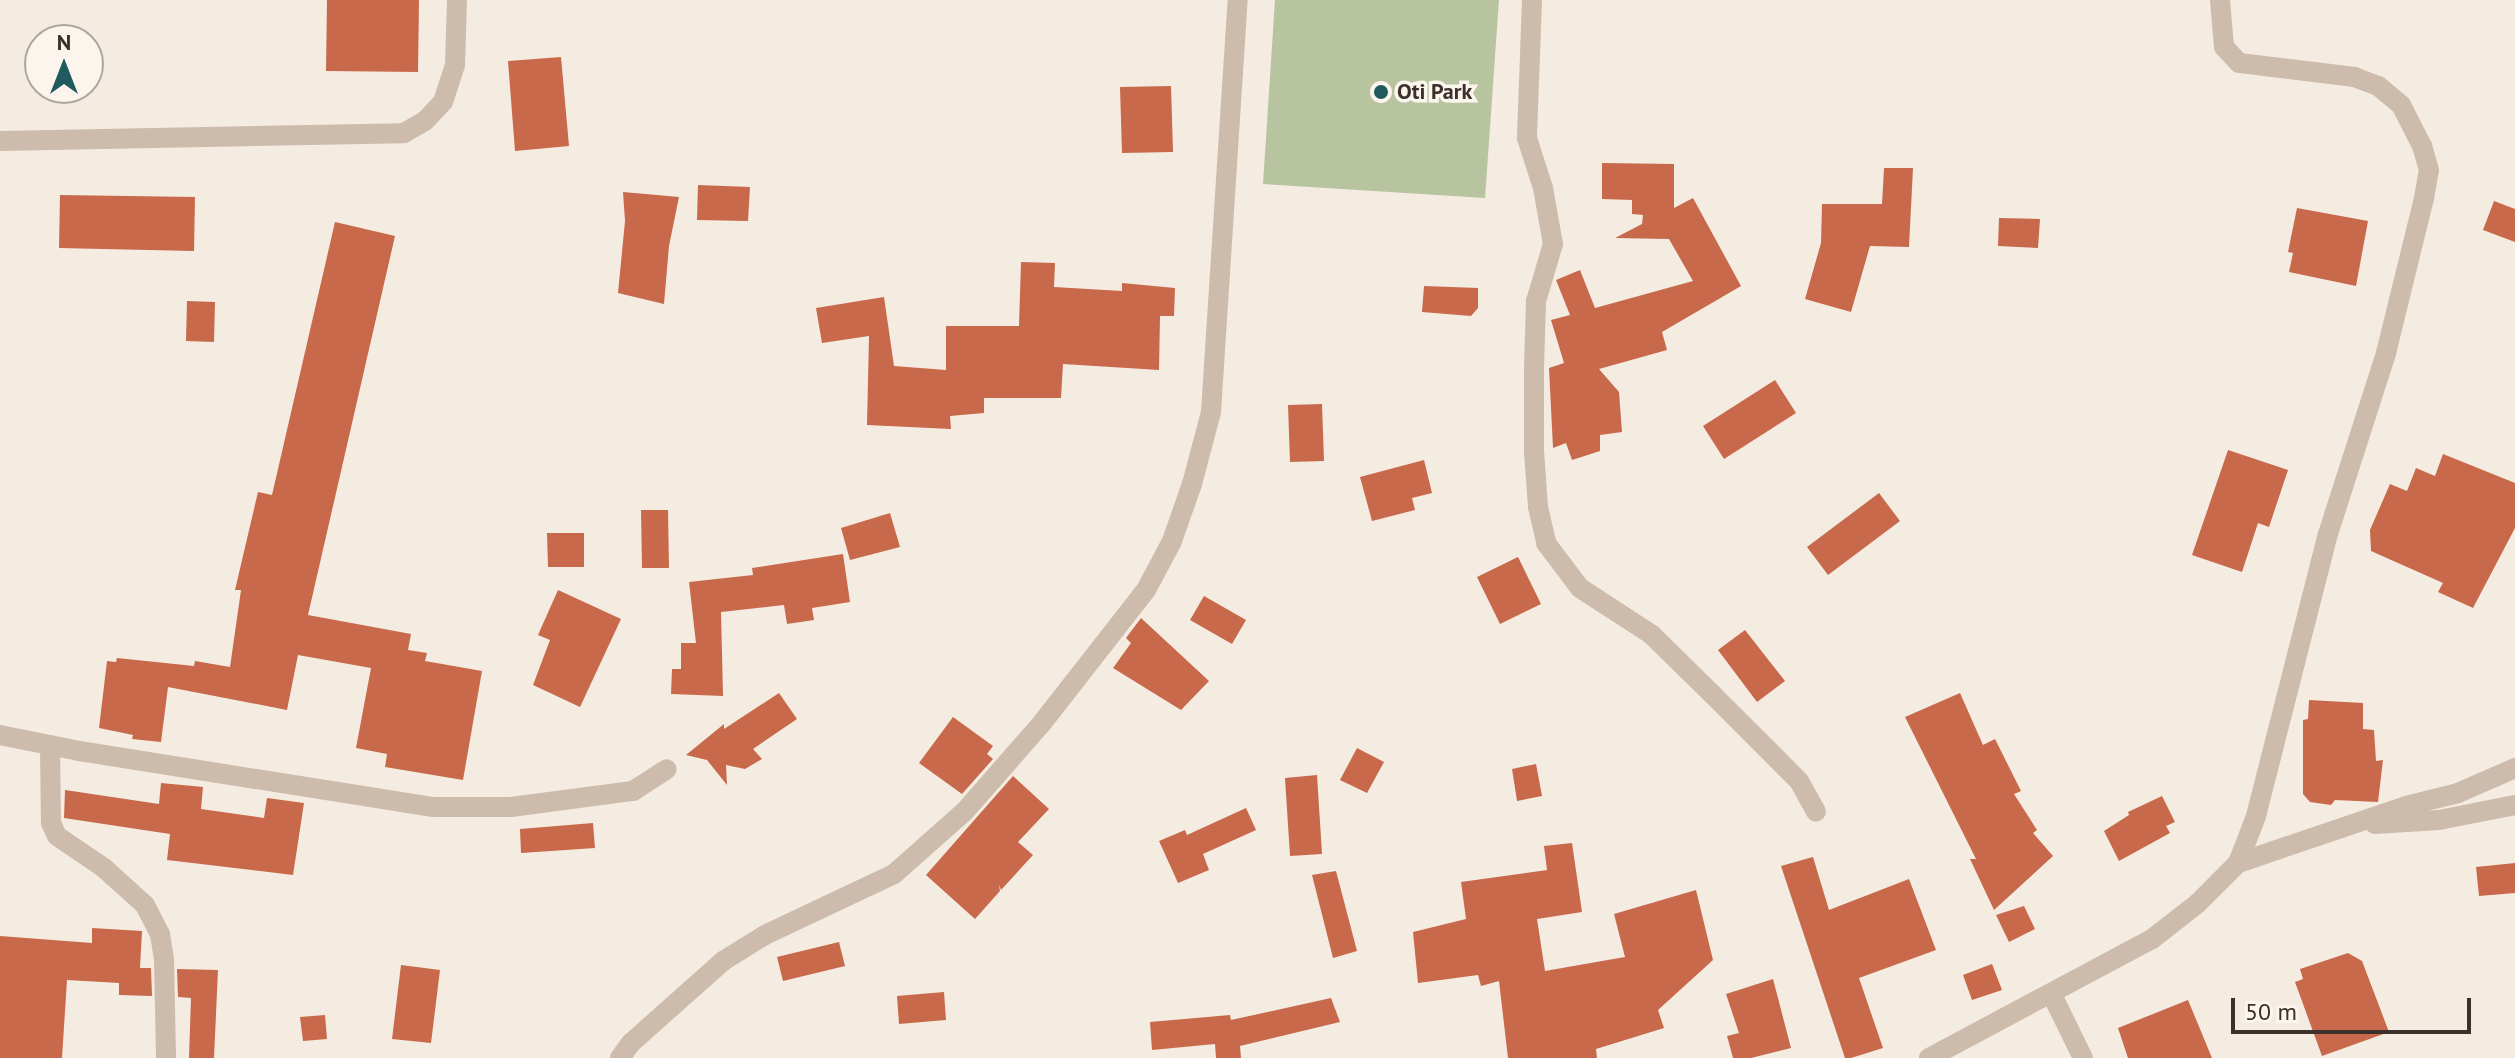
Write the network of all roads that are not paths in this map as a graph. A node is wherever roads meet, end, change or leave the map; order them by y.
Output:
1 (457, 0) edge
2 (1238, 0) edge
3 (1532, 0) edge
4 (2220, 0) edge
5 (0, 141) edge
6 (0, 735) edge
7 (50, 745) junction
8 (2515, 768) edge
9 (667, 769) dead end
10 (2515, 805) edge
11 (1816, 812) dead end
12 (2343, 826) junction
13 (2238, 863) junction
14 (2052, 995) junction
15 (166, 1058) edge
16 (620, 1058) edge
17 (1929, 1058) edge
18 (2083, 1058) edge

1 - 5 street
2 - 16 street
3 - 11 street
4 - 13 street
6 - 7 street
7 - 9 street
7 - 15 street
8 - 12 street
10 - 12 street
12 - 13 street
13 - 14 street
14 - 17 street
14 - 18 street

